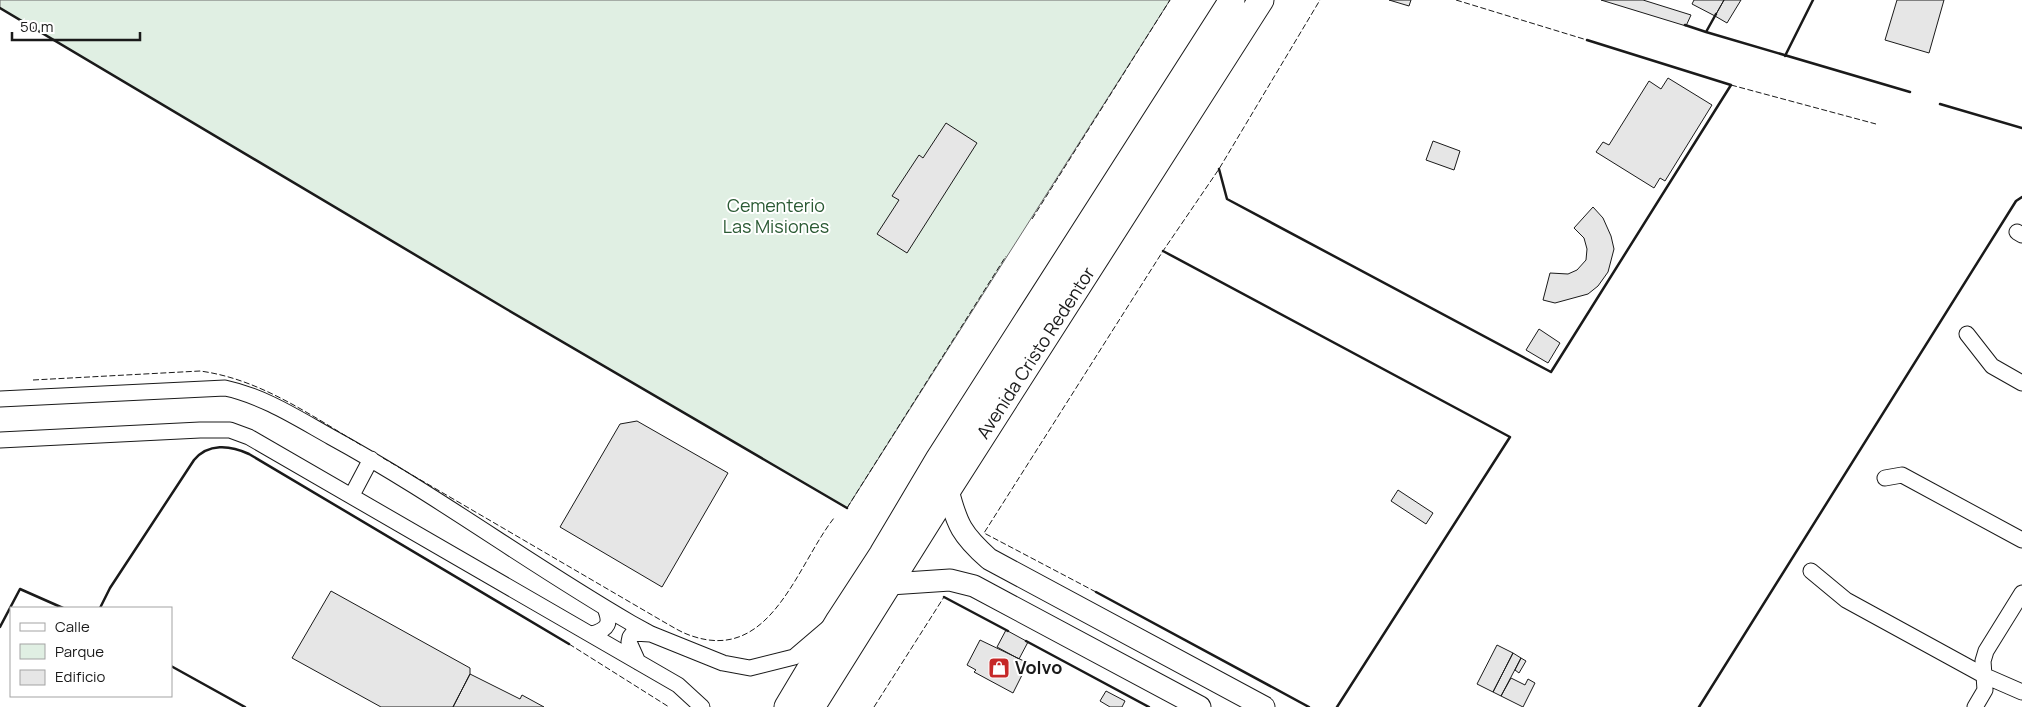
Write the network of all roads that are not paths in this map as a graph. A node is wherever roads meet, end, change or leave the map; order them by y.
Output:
1 (1232, 0) edge
2 (1261, 0) edge
3 (1967, 334) dead end
4 (2022, 383) edge
5 (0, 399) edge
6 (0, 440) edge
7 (371, 459) junction
8 (1886, 478) dead end
9 (948, 490) junction
10 (352, 495) junction
11 (2022, 540) edge
12 (989, 559) junction
13 (1811, 571) dead end
14 (890, 584) junction
15 (974, 586) junction
16 (2022, 593) edge
17 (605, 608) junction
18 (839, 620) junction
19 (592, 634) junction
20 (651, 634) junction
21 (638, 662) junction
22 (1983, 675) junction
23 (2022, 692) edge
24 (702, 707) edge
25 (787, 707) edge
26 (812, 707) edge
27 (1200, 707) edge
28 (1264, 707) edge
29 (1975, 707) edge

1 - 18 highway, Avenida Cristo Redentor
2 - 9 highway, Avenida Cristo Redentor
3 - 4 street
5 - 7 street
6 - 10 street
7 - 10 street
7 - 17 street
8 - 11 street
9 - 12 main road
9 - 14 highway, Avenida Cristo Redentor
10 - 19 street
12 - 15 main road
12 - 28 main road
13 - 22 street
14 - 15 main road
14 - 26 highway, Avenida Cristo Redentor
15 - 27 main road
16 - 22 street
17 - 19 street
17 - 20 street
18 - 20 street
18 - 25 highway, Avenida Cristo Redentor
19 - 21 street
20 - 21 street
21 - 24 street
22 - 23 street
22 - 29 street

